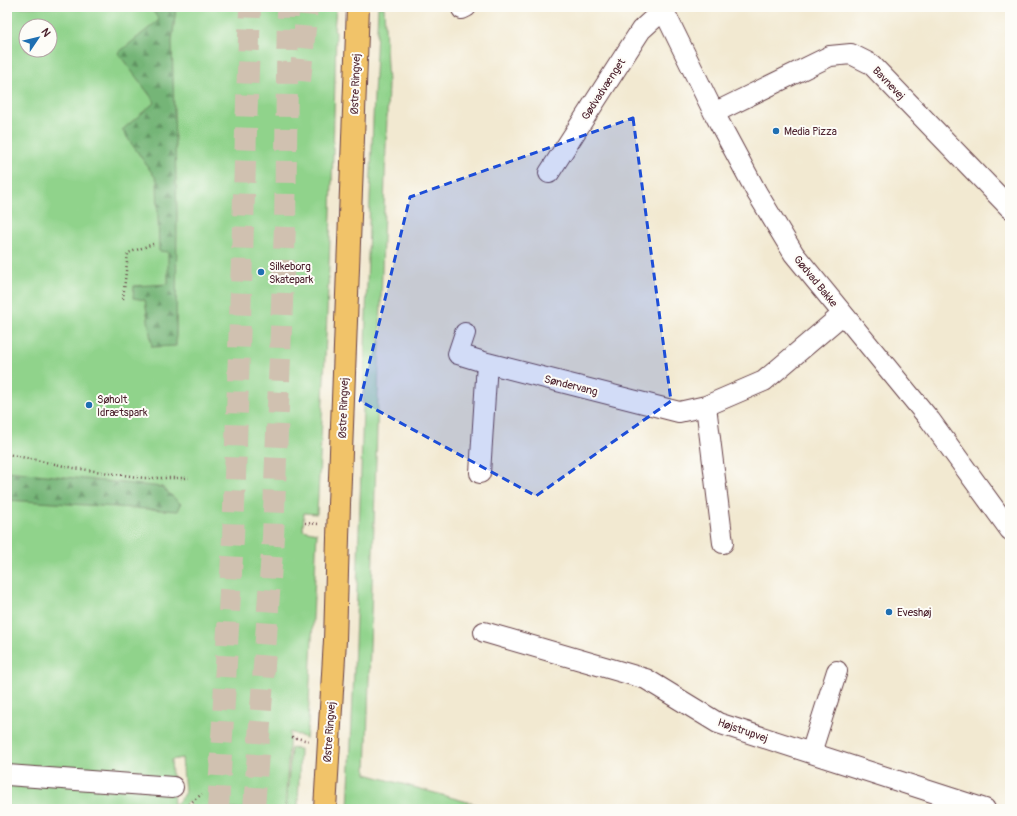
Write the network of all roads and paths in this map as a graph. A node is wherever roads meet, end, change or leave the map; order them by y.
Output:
1 (358, 7) edge
2 (663, 8) edge
3 (7, 39) edge
4 (7, 54) edge
5 (714, 113) junction
6 (549, 173) dead end
7 (1010, 208) edge
8 (153, 244) dead end
9 (123, 299) dead end
10 (843, 314) junction
11 (465, 333) dead end
12 (487, 363) junction
13 (706, 406) junction
14 (7, 454) edge
15 (480, 473) dead end
16 (189, 478) dead end
17 (1010, 530) edge
18 (723, 543) dead end
19 (484, 632) dead end
20 (837, 671) dead end
21 (811, 753) junction
22 (7, 775) edge
23 (173, 787) dead end
24 (202, 794) dead end
25 (184, 809) edge
26 (324, 809) edge
27 (985, 809) edge

1 - 26 main road, Østre Ringvej
2 - 5 street, Gødvad Bakke
2 - 6 street, Gødvadvænget
3 - 4 path
5 - 7 street, Bavnevej
5 - 10 street, Gødvad Bakke
8 - 9 path
10 - 13 street, Søndervang
10 - 17 street, Gødvad Bakke
11 - 12 street, Søndervang
12 - 13 street, Søndervang
12 - 15 street
13 - 18 street
14 - 16 path
19 - 21 street, Højstrupvej
20 - 21 street
21 - 27 street, Højstrupvej
22 - 23 street
24 - 25 path

